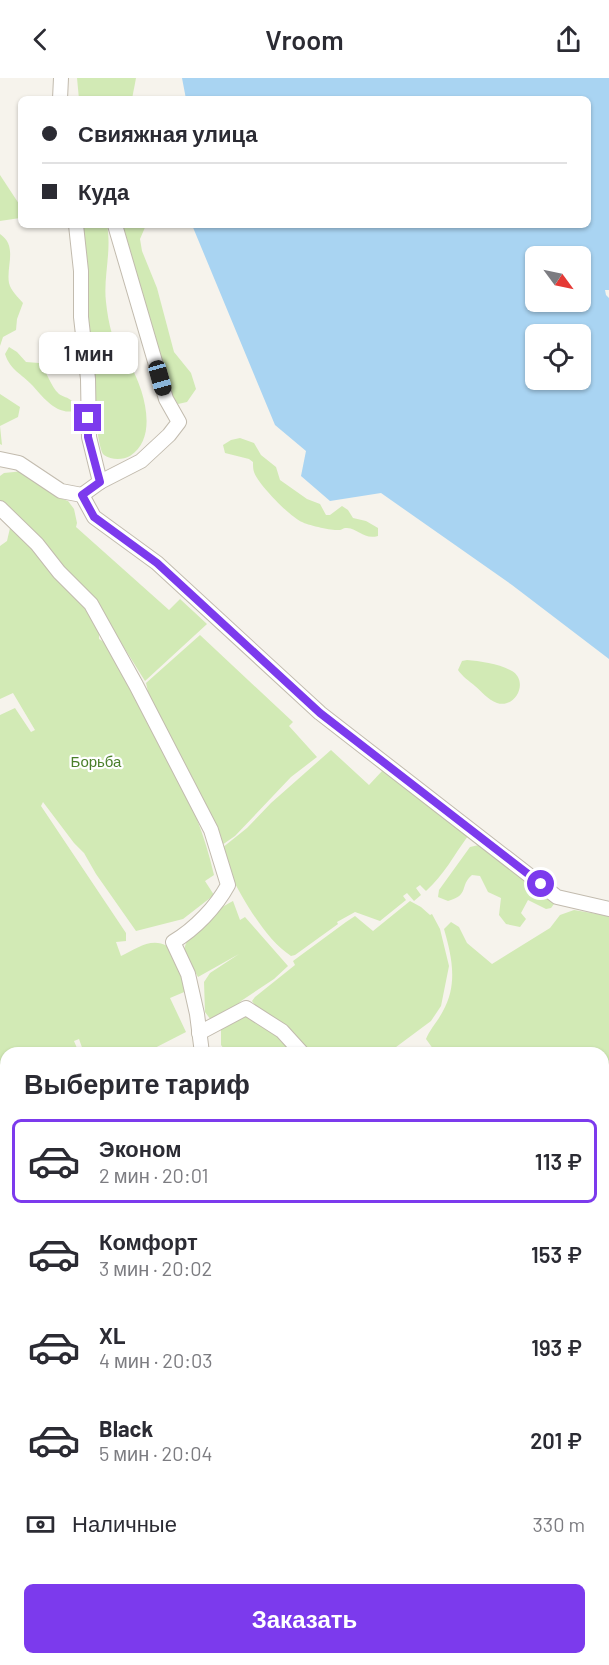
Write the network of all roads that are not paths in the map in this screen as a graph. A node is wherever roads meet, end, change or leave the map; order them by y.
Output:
1 (61, 78) edge
2 (60, 96) edge
3 (76, 228) edge
4 (117, 228) edge
5 (0, 459) edge
6 (100, 482) junction
7 (82, 495) junction
8 (0, 508) edge
9 (609, 909) edge
10 (200, 1033) junction
11 (201, 1047) edge
12 (297, 1047) edge

1 - 2 street
3 - 6 street
4 - 6 street
5 - 7 street
6 - 7 street
7 - 9 street
8 - 10 street
10 - 11 street
10 - 12 street

